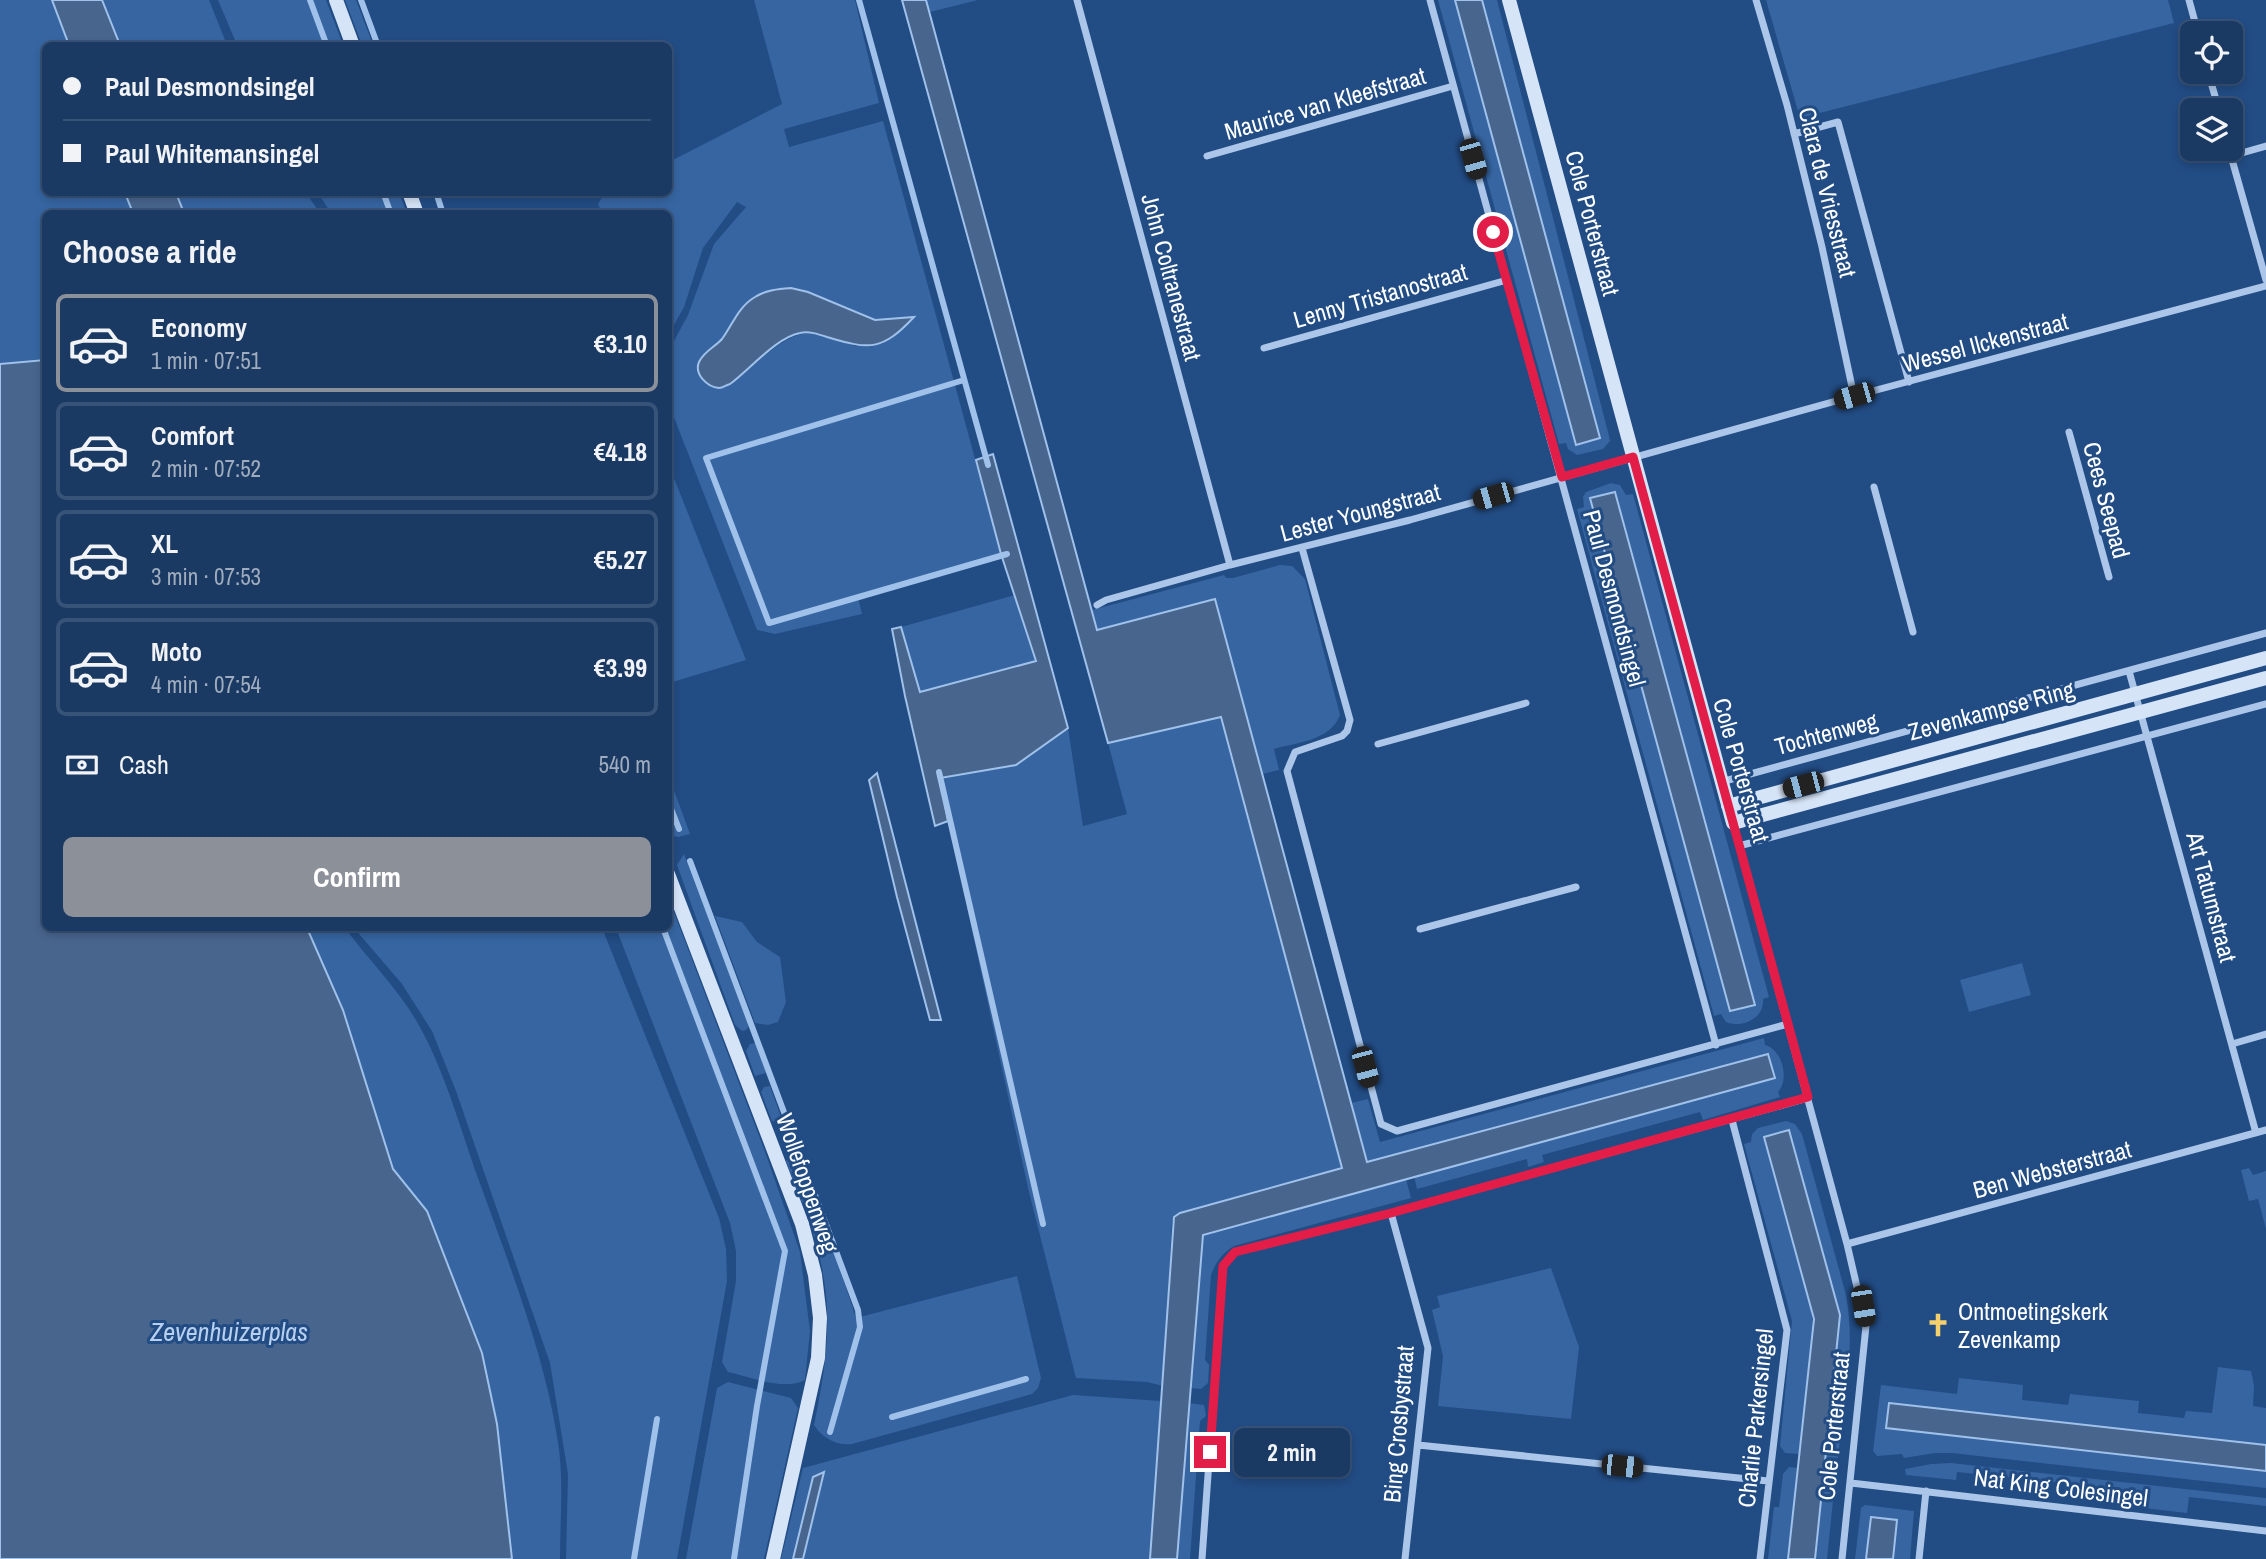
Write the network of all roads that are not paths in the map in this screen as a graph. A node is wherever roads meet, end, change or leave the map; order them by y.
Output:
1 (336, 0) edge
2 (1077, 0) edge
3 (1430, 0) edge
4 (1509, 0) edge
5 (1756, 0) edge
6 (2189, 0) edge
7 (2195, 21) edge
8 (352, 42) edge
9 (1453, 86) junction
10 (1794, 134) junction
11 (2266, 146) edge
12 (2243, 150) edge
13 (1207, 156) dead end
14 (2232, 161) edge
15 (1507, 280) junction
16 (2266, 283) edge
17 (1264, 348) dead end
18 (1909, 382) junction
19 (1854, 396) junction
20 (2068, 432) dead end
21 (1633, 457) junction
22 (1562, 477) junction
23 (1874, 487) dead end
24 (1302, 548) junction
25 (1230, 565) junction
26 (2109, 578) dead end
27 (1097, 605) dead end
28 (1913, 632) dead end
29 (2266, 633) edge
30 (2266, 658) edge
31 (2129, 671) junction
32 (2266, 678) edge
33 (2136, 694) junction
34 (1526, 702) dead end
35 (2266, 704) edge
36 (2141, 712) junction
37 (2148, 734) junction
38 (1378, 744) dead end
39 (1721, 782) junction
40 (1728, 806) junction
41 (1733, 823) junction
42 (1740, 846) junction
43 (672, 884) edge
44 (1576, 887) dead end
45 (1420, 929) dead end
46 (1788, 1024) junction
47 (2266, 1034) edge
48 (2232, 1044) junction
49 (1716, 1045) junction
50 (1808, 1097) junction
51 (1732, 1119) junction
52 (2266, 1130) edge
53 (2256, 1133) junction
54 (1391, 1213) junction
55 (1847, 1244) junction
56 (1418, 1445) junction
57 (1768, 1480) junction
58 (1851, 1483) junction
59 (1926, 1491) junction
60 (2266, 1531) edge
61 (773, 1559) edge
62 (1202, 1559) edge
63 (1405, 1559) edge
64 (1760, 1559) edge
65 (1842, 1559) edge
66 (1919, 1559) edge

1 - 8 street
2 - 25 street, John Coltranestraat
3 - 9 street, Paul Desmondsingel
4 - 21 street, Cole Porterstraat
5 - 10 street, Clara de Vriesstraat
6 - 7 street
9 - 13 street, Maurice van Kleefstraat
9 - 15 street, Paul Desmondsingel
10 - 18 street
10 - 19 street, Clara de Vriesstraat
11 - 12 street
14 - 16 street
15 - 17 street, Lenny Tristanostraat
15 - 22 street, Paul Desmondsingel
16 - 18 street, Wessel Ilckenstraat
18 - 19 street, Wessel Ilckenstraat
19 - 21 street, Wessel Ilckenstraat
20 - 26 street, Cees Seepad
21 - 22 street, Lester Youngstraat
21 - 39 street, Cole Porterstraat
22 - 24 street, Lester Youngstraat
22 - 49 street, Paul Desmondsingel
23 - 28 street
24 - 25 street, Lester Youngstraat
24 - 49 street
25 - 27 street, Lester Youngstraat
29 - 31 street, Tochtenweg
30 - 33 street, Zevenkampse Ring
31 - 33 street, Art Tatumstraat
31 - 39 street, Tochtenweg
32 - 36 street, Zevenkampse Ring
33 - 36 street, Art Tatumstraat
33 - 40 street, Zevenkampse Ring
34 - 38 street
35 - 37 street
36 - 37 street, Art Tatumstraat
36 - 41 street, Zevenkampse Ring
37 - 42 street
37 - 48 street, Art Tatumstraat
39 - 40 street, Cole Porterstraat
40 - 41 street, Cole Porterstraat
41 - 42 street, Cole Porterstraat
42 - 46 street, Cole Porterstraat
43 - 61 street, Wollefoppenweg
44 - 45 street
46 - 49 street
46 - 50 street, Cole Porterstraat
47 - 48 street
48 - 53 street, Art Tatumstraat
50 - 51 street
50 - 55 street, Cole Porterstraat
51 - 54 street
51 - 57 street, Charlie Parkersingel
52 - 53 street, Ben Websterstraat
53 - 55 street, Ben Websterstraat
54 - 56 street, Bing Crosbystraat
54 - 62 street
55 - 58 street, Cole Porterstraat
56 - 57 street
56 - 63 street, Bing Crosbystraat
57 - 64 street, Charlie Parkersingel
58 - 59 street, Nat King Colesingel
58 - 65 street, Cole Porterstraat
59 - 60 street, Nat King Colesingel
59 - 66 street

